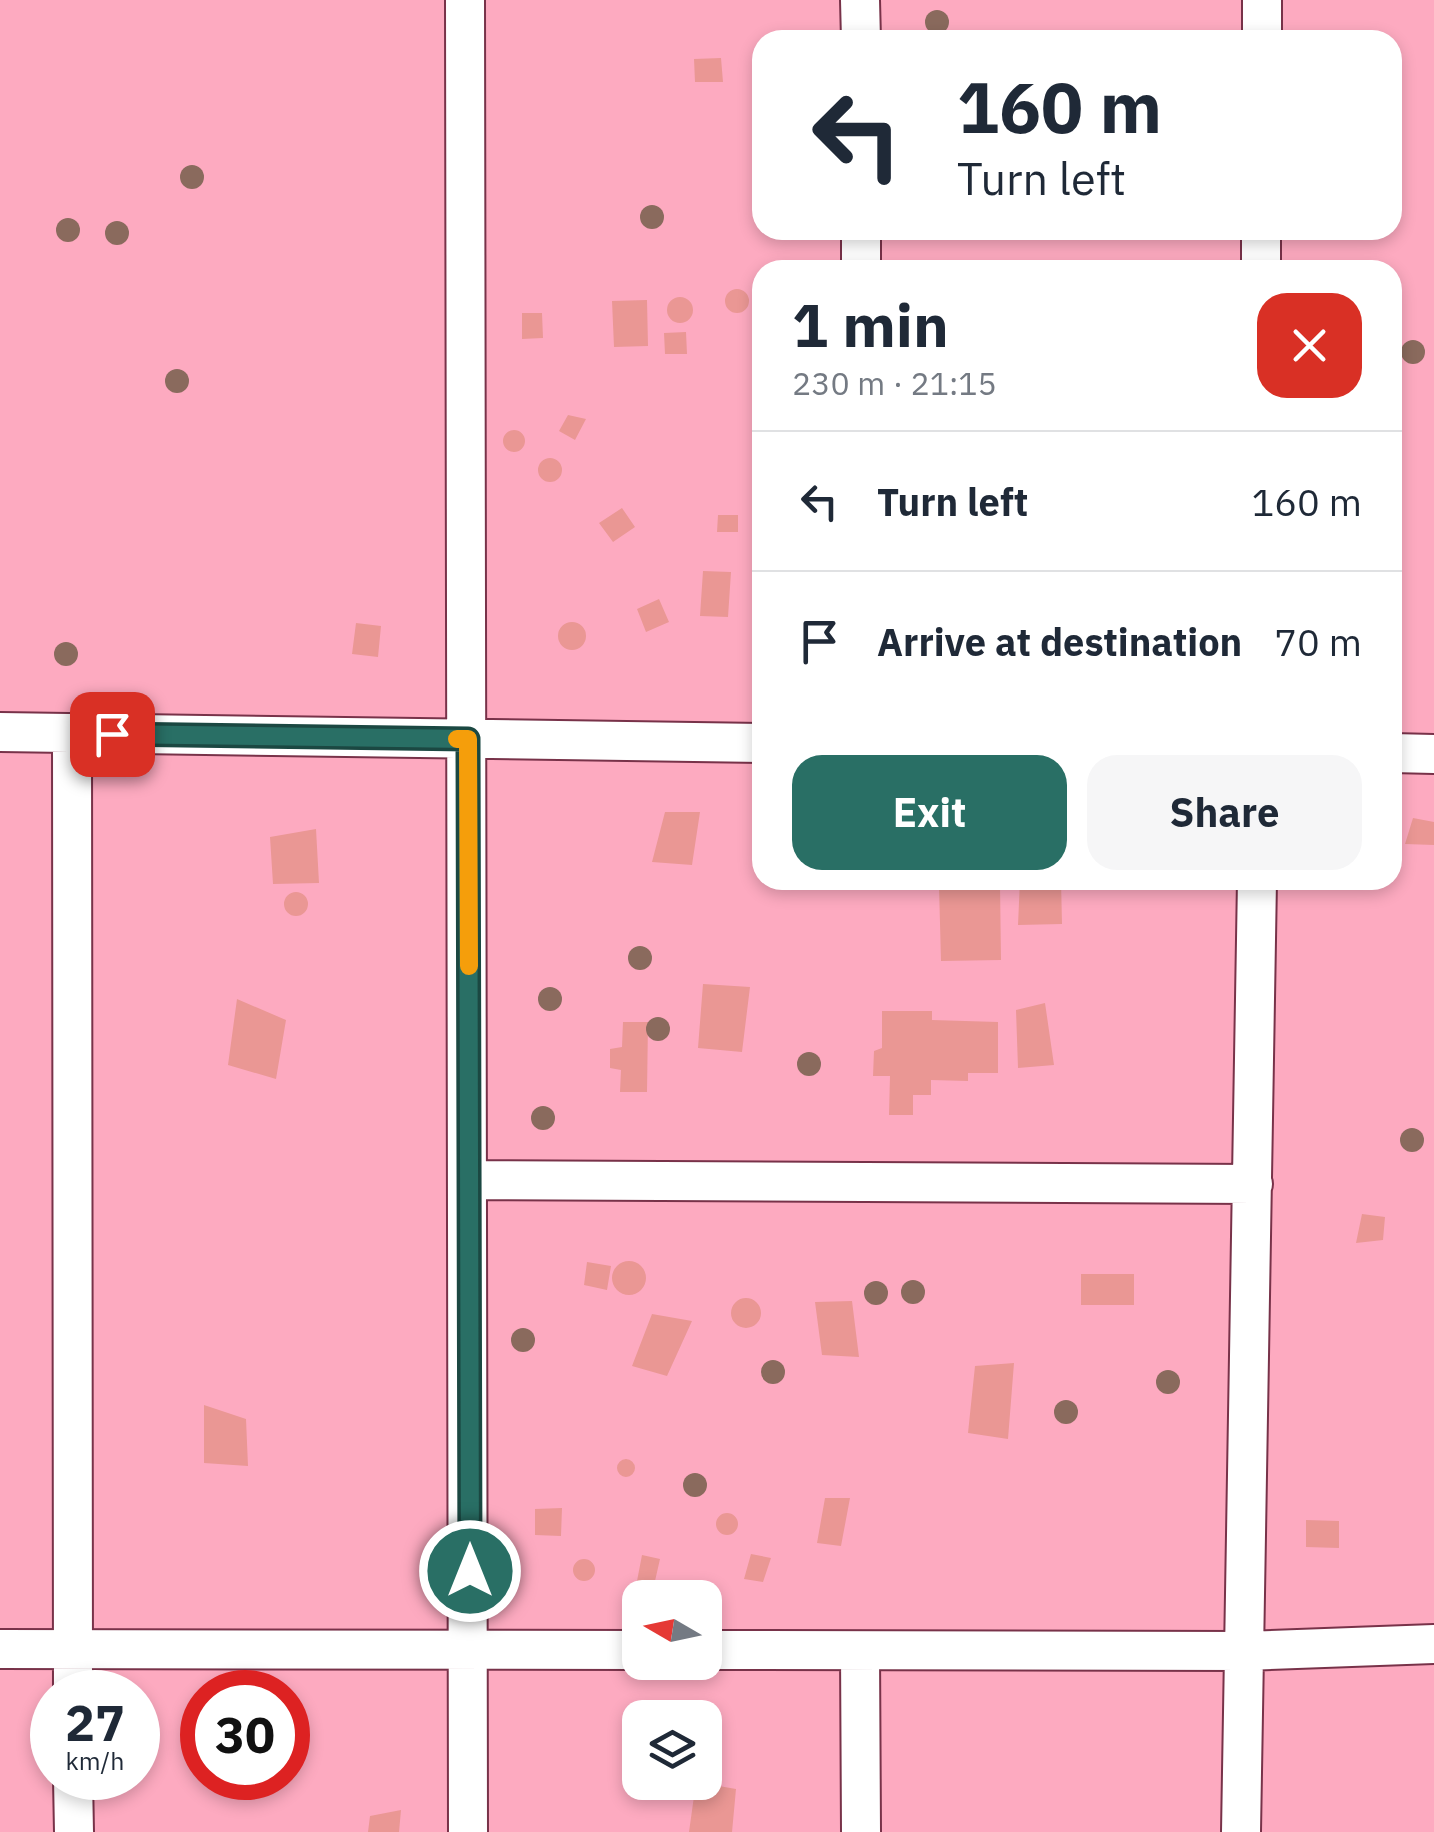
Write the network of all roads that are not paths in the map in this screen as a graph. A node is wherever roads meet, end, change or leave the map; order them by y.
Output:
1 (464, 0) edge
2 (860, 0) edge
3 (1262, 0) edge
4 (860, 30) edge
5 (1262, 30) edge
6 (0, 732) edge
7 (72, 733) junction
8 (468, 739) junction
9 (752, 743) edge
10 (1402, 753) edge
11 (1434, 754) edge
12 (1257, 890) edge
13 (469, 1180) junction
14 (1253, 1184) junction
15 (1434, 1644) edge
16 (0, 1650) edge
17 (72, 1650) junction
18 (470, 1650) junction
19 (622, 1650) edge
20 (722, 1650) edge
21 (860, 1650) junction
22 (1246, 1651) junction
23 (72, 1670) edge
24 (74, 1800) edge
25 (74, 1832) edge
26 (468, 1832) edge
27 (861, 1832) edge
28 (1242, 1832) edge

1 - 8 street
2 - 4 street
3 - 5 street
6 - 7 street
7 - 8 street
7 - 17 street
8 - 9 street
8 - 13 street
10 - 11 street
12 - 14 street
13 - 14 street
13 - 18 street
14 - 22 street
15 - 22 street
16 - 17 street
17 - 18 street
17 - 23 street
18 - 19 street
18 - 26 street
20 - 21 street
21 - 22 street
21 - 27 street
22 - 28 street
24 - 25 street

